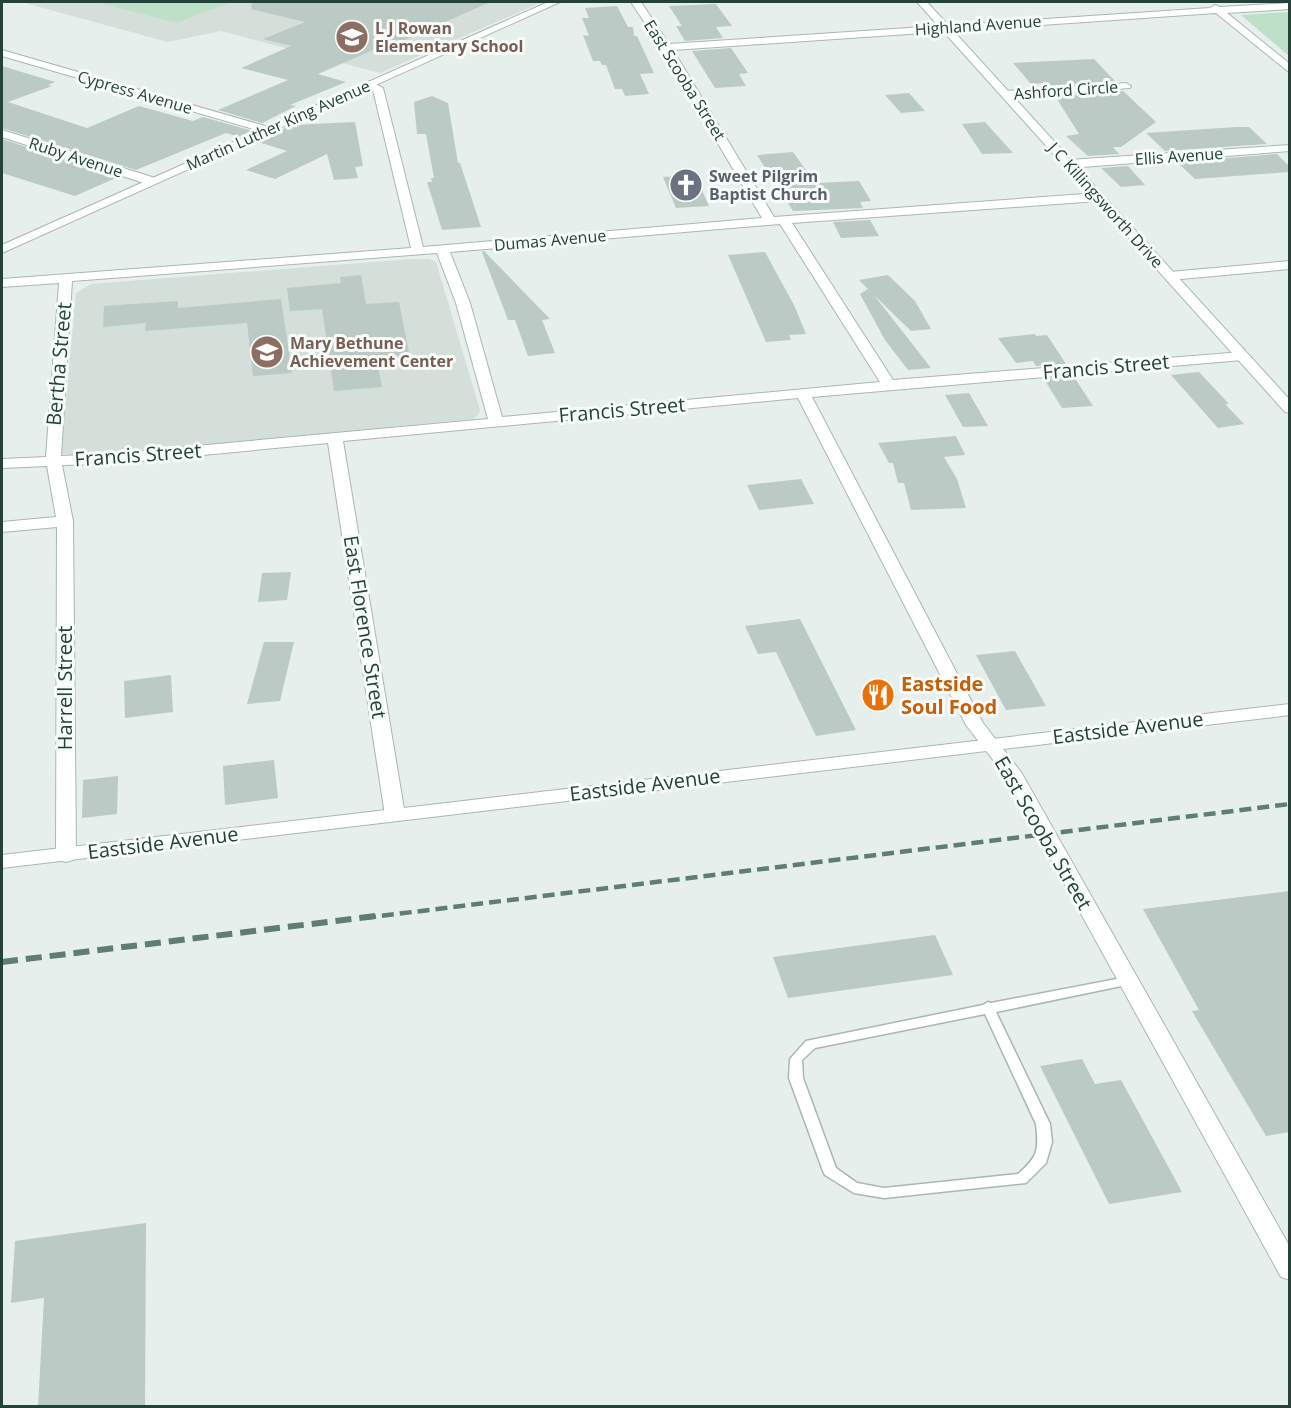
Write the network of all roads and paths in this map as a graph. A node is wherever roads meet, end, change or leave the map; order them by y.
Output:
1 (555, 2) edge
2 (636, 2) edge
3 (922, 2) edge
4 (1207, 2) edge
5 (1290, 6) edge
6 (1218, 11) junction
7 (944, 27) junction
8 (666, 47) junction
9 (2, 53) edge
10 (1290, 70) edge
11 (370, 84) junction
12 (1126, 86) dead end
13 (1005, 94) junction
14 (268, 130) junction
15 (2, 133) edge
16 (1290, 148) edge
17 (1069, 164) junction
18 (151, 182) junction
19 (1098, 197) junction
20 (777, 220) junction
21 (2, 249) edge
22 (442, 249) junction
23 (418, 251) junction
24 (1290, 265) edge
25 (1170, 276) junction
26 (66, 278) junction
27 (2, 283) edge
28 (1242, 356) junction
29 (889, 385) junction
30 (803, 393) junction
31 (1290, 409) edge
32 (496, 422) junction
33 (335, 438) junction
34 (54, 462) junction
35 (2, 463) edge
36 (65, 521) junction
37 (2, 527) edge
38 (1290, 709) edge
39 (990, 744) junction
40 (395, 815) junction
41 (66, 855) junction
42 (2, 862) edge
43 (1127, 981) junction
44 (988, 1007) junction
45 (1290, 1270) edge

1 - 11 street, Martin Luther King Avenue
2 - 8 street, East Scooba Street
3 - 7 street, J C Killingsworth Drive
4 - 6 street
5 - 6 street, Highland Avenue
6 - 7 street, Highland Avenue
6 - 10 street
7 - 8 street, Highland Avenue
7 - 13 street, J C Killingsworth Drive
8 - 20 street, East Scooba Street
9 - 14 street, Cypress Avenue
11 - 14 street, Martin Luther King Avenue
11 - 23 street
12 - 13 street, Ashford Circle
13 - 17 street, J C Killingsworth Drive
14 - 18 street, Martin Luther King Avenue
15 - 18 street, Ruby Avenue
16 - 17 street, Ellis Avenue
17 - 19 street, J C Killingsworth Drive
18 - 21 street, Martin Luther King Avenue
19 - 20 street, Dumas Avenue
19 - 25 street, J C Killingsworth Drive
20 - 22 street, Dumas Avenue
20 - 29 street, East Scooba Street
22 - 23 street, Dumas Avenue
22 - 32 street
23 - 26 street, Dumas Avenue
24 - 25 street
25 - 28 street, J C Killingsworth Drive
26 - 27 street, Dumas Avenue
26 - 34 street, Bertha Street
28 - 29 street, Francis Street
28 - 31 street, J C Killingsworth Drive
29 - 30 street, Francis Street
30 - 32 street, Francis Street
30 - 39 street, East Scooba Street
32 - 33 street, Francis Street
33 - 34 street, Francis Street
33 - 40 street, East Florence Street
34 - 35 street, Francis Street
34 - 36 street, Bertha Street
36 - 37 street
36 - 41 street, Harrell Street
38 - 39 street, Eastside Avenue
39 - 40 street, Eastside Avenue
39 - 43 street, East Scooba Street
40 - 41 street, Eastside Avenue
41 - 42 street, Eastside Avenue
43 - 44 lane
43 - 45 street, East Scooba Street
44 - 44 lane

